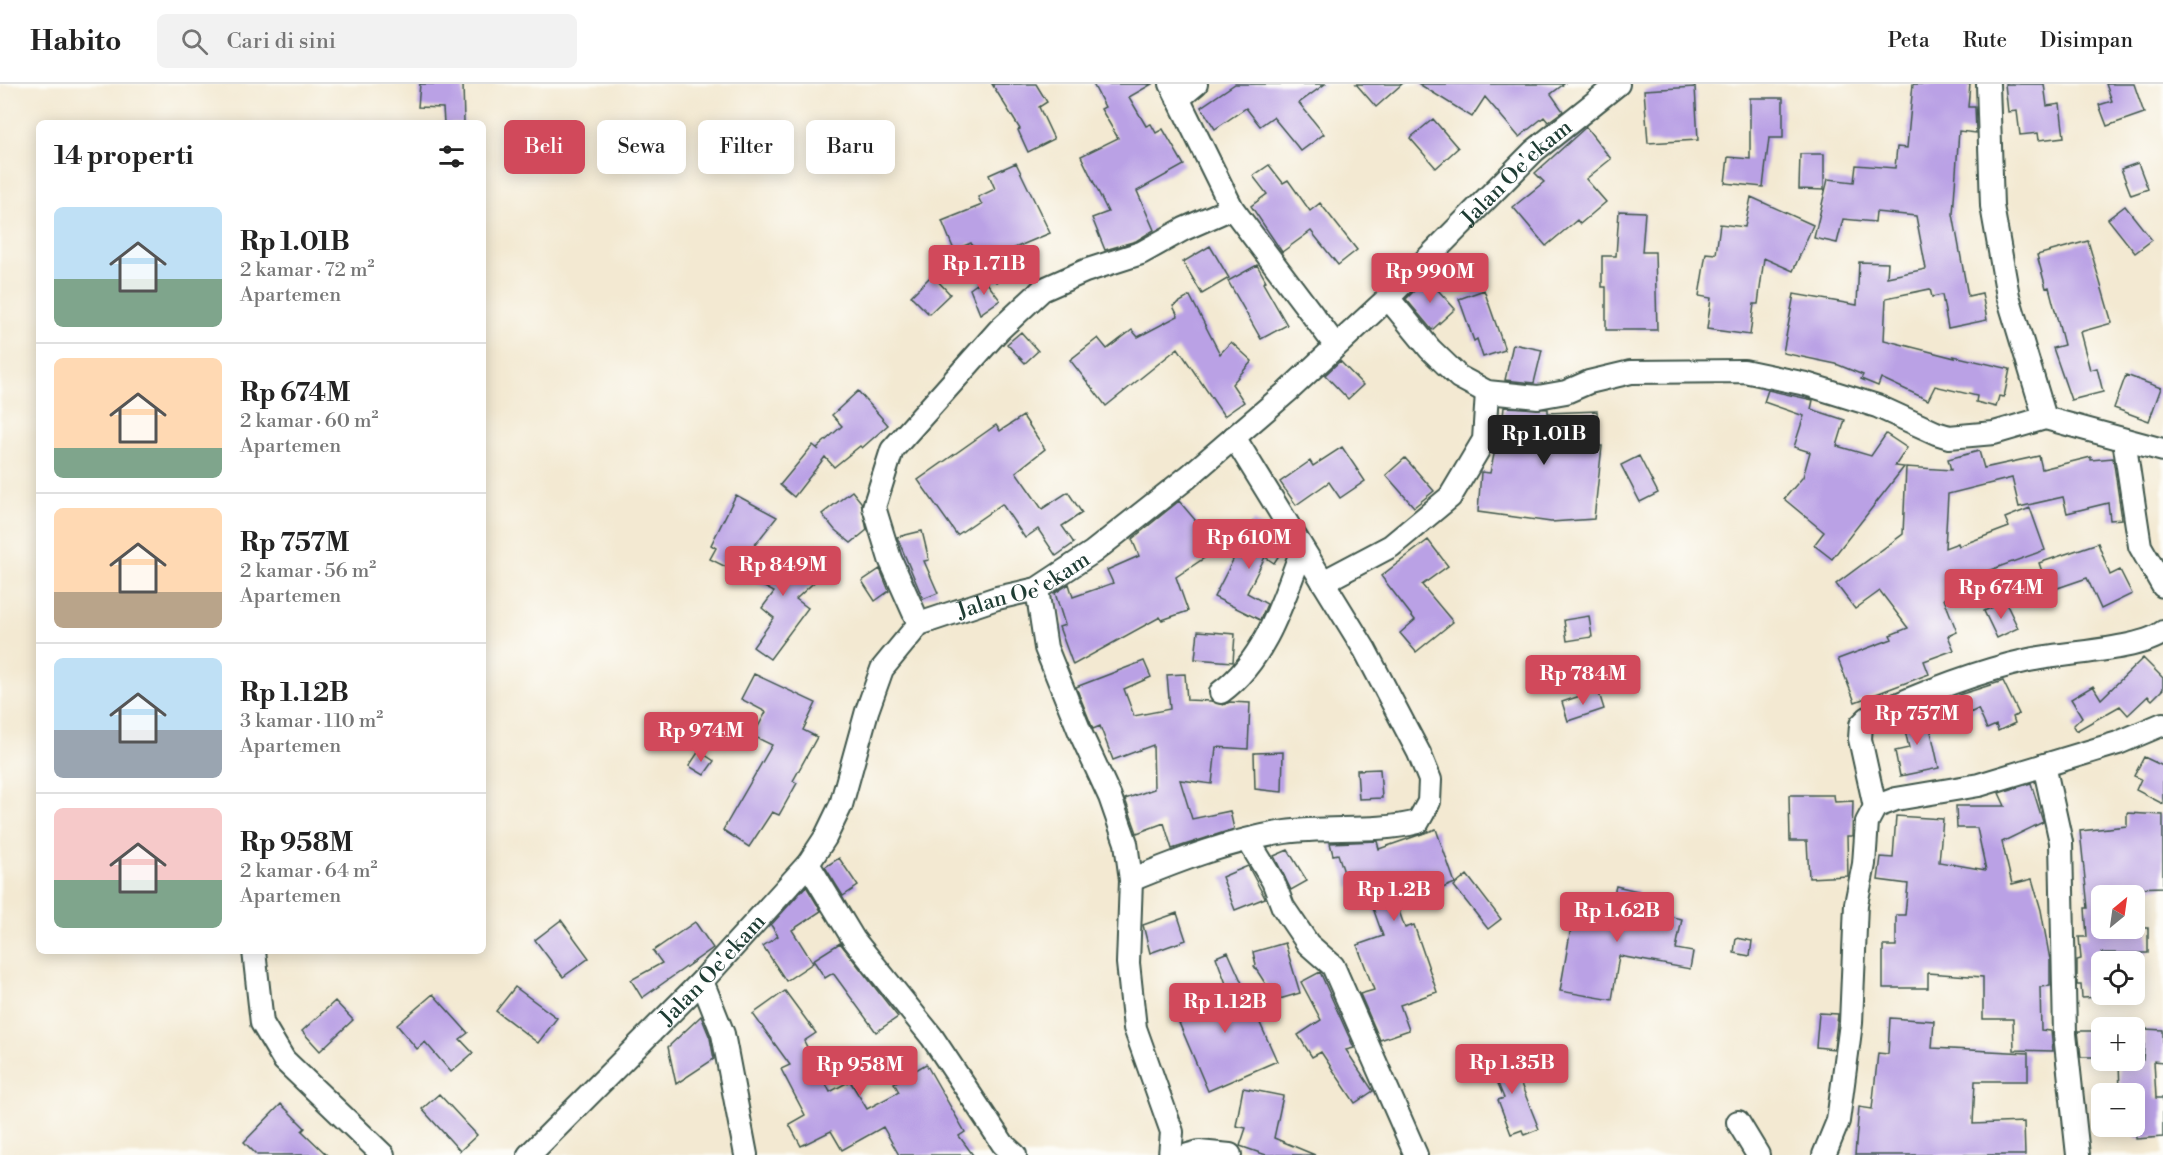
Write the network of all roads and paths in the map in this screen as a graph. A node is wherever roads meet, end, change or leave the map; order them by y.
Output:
1 (1196, 84) edge
2 (1618, 84) edge
3 (1988, 84) edge
4 (1174, 92) edge
5 (1232, 208) junction
6 (1388, 298) junction
7 (1336, 346) junction
8 (1487, 392) junction
9 (2045, 418) junction
10 (1234, 437) junction
11 (2124, 441) junction
12 (2163, 450) edge
13 (1302, 550) junction
14 (1323, 582) junction
15 (2163, 586) edge
16 (1037, 589) junction
17 (919, 624) junction
18 (2163, 632) edge
19 (1221, 692) dead end
20 (2163, 724) edge
21 (2044, 765) junction
22 (1875, 807) junction
23 (1248, 840) junction
24 (808, 864) junction
25 (1131, 880) junction
26 (254, 954) edge
27 (702, 981) junction
28 (1738, 1122) dead end
29 (383, 1155) edge
30 (529, 1155) edge
31 (746, 1155) edge
32 (1015, 1155) edge
33 (1170, 1155) edge
34 (1188, 1155) edge
35 (1230, 1155) edge
36 (1416, 1155) edge
37 (1758, 1155) edge
38 (1824, 1155) edge
39 (2078, 1155) edge

1 - 4 street
2 - 6 street, Jalan Oe'ekam
3 - 9 street
4 - 5 street
5 - 7 street
5 - 17 street
6 - 7 street, Jalan Oe'ekam
6 - 8 street
7 - 10 street, Jalan Oe'ekam
8 - 9 street
8 - 14 street
9 - 11 street
10 - 13 street
10 - 16 street, Jalan Oe'ekam
11 - 12 street
11 - 15 street
13 - 14 street
13 - 19 street
14 - 23 street
16 - 17 street, Jalan Oe'ekam
16 - 25 street
17 - 24 street, Jalan Oe'ekam
18 - 22 street
20 - 21 street
21 - 22 street
21 - 39 street
22 - 38 street
23 - 25 street
23 - 36 street
24 - 27 street, Jalan Oe'ekam
24 - 32 street
25 - 33 street
26 - 29 street
27 - 30 street, Jalan Oe'ekam
27 - 31 street
28 - 37 street
34 - 35 street

